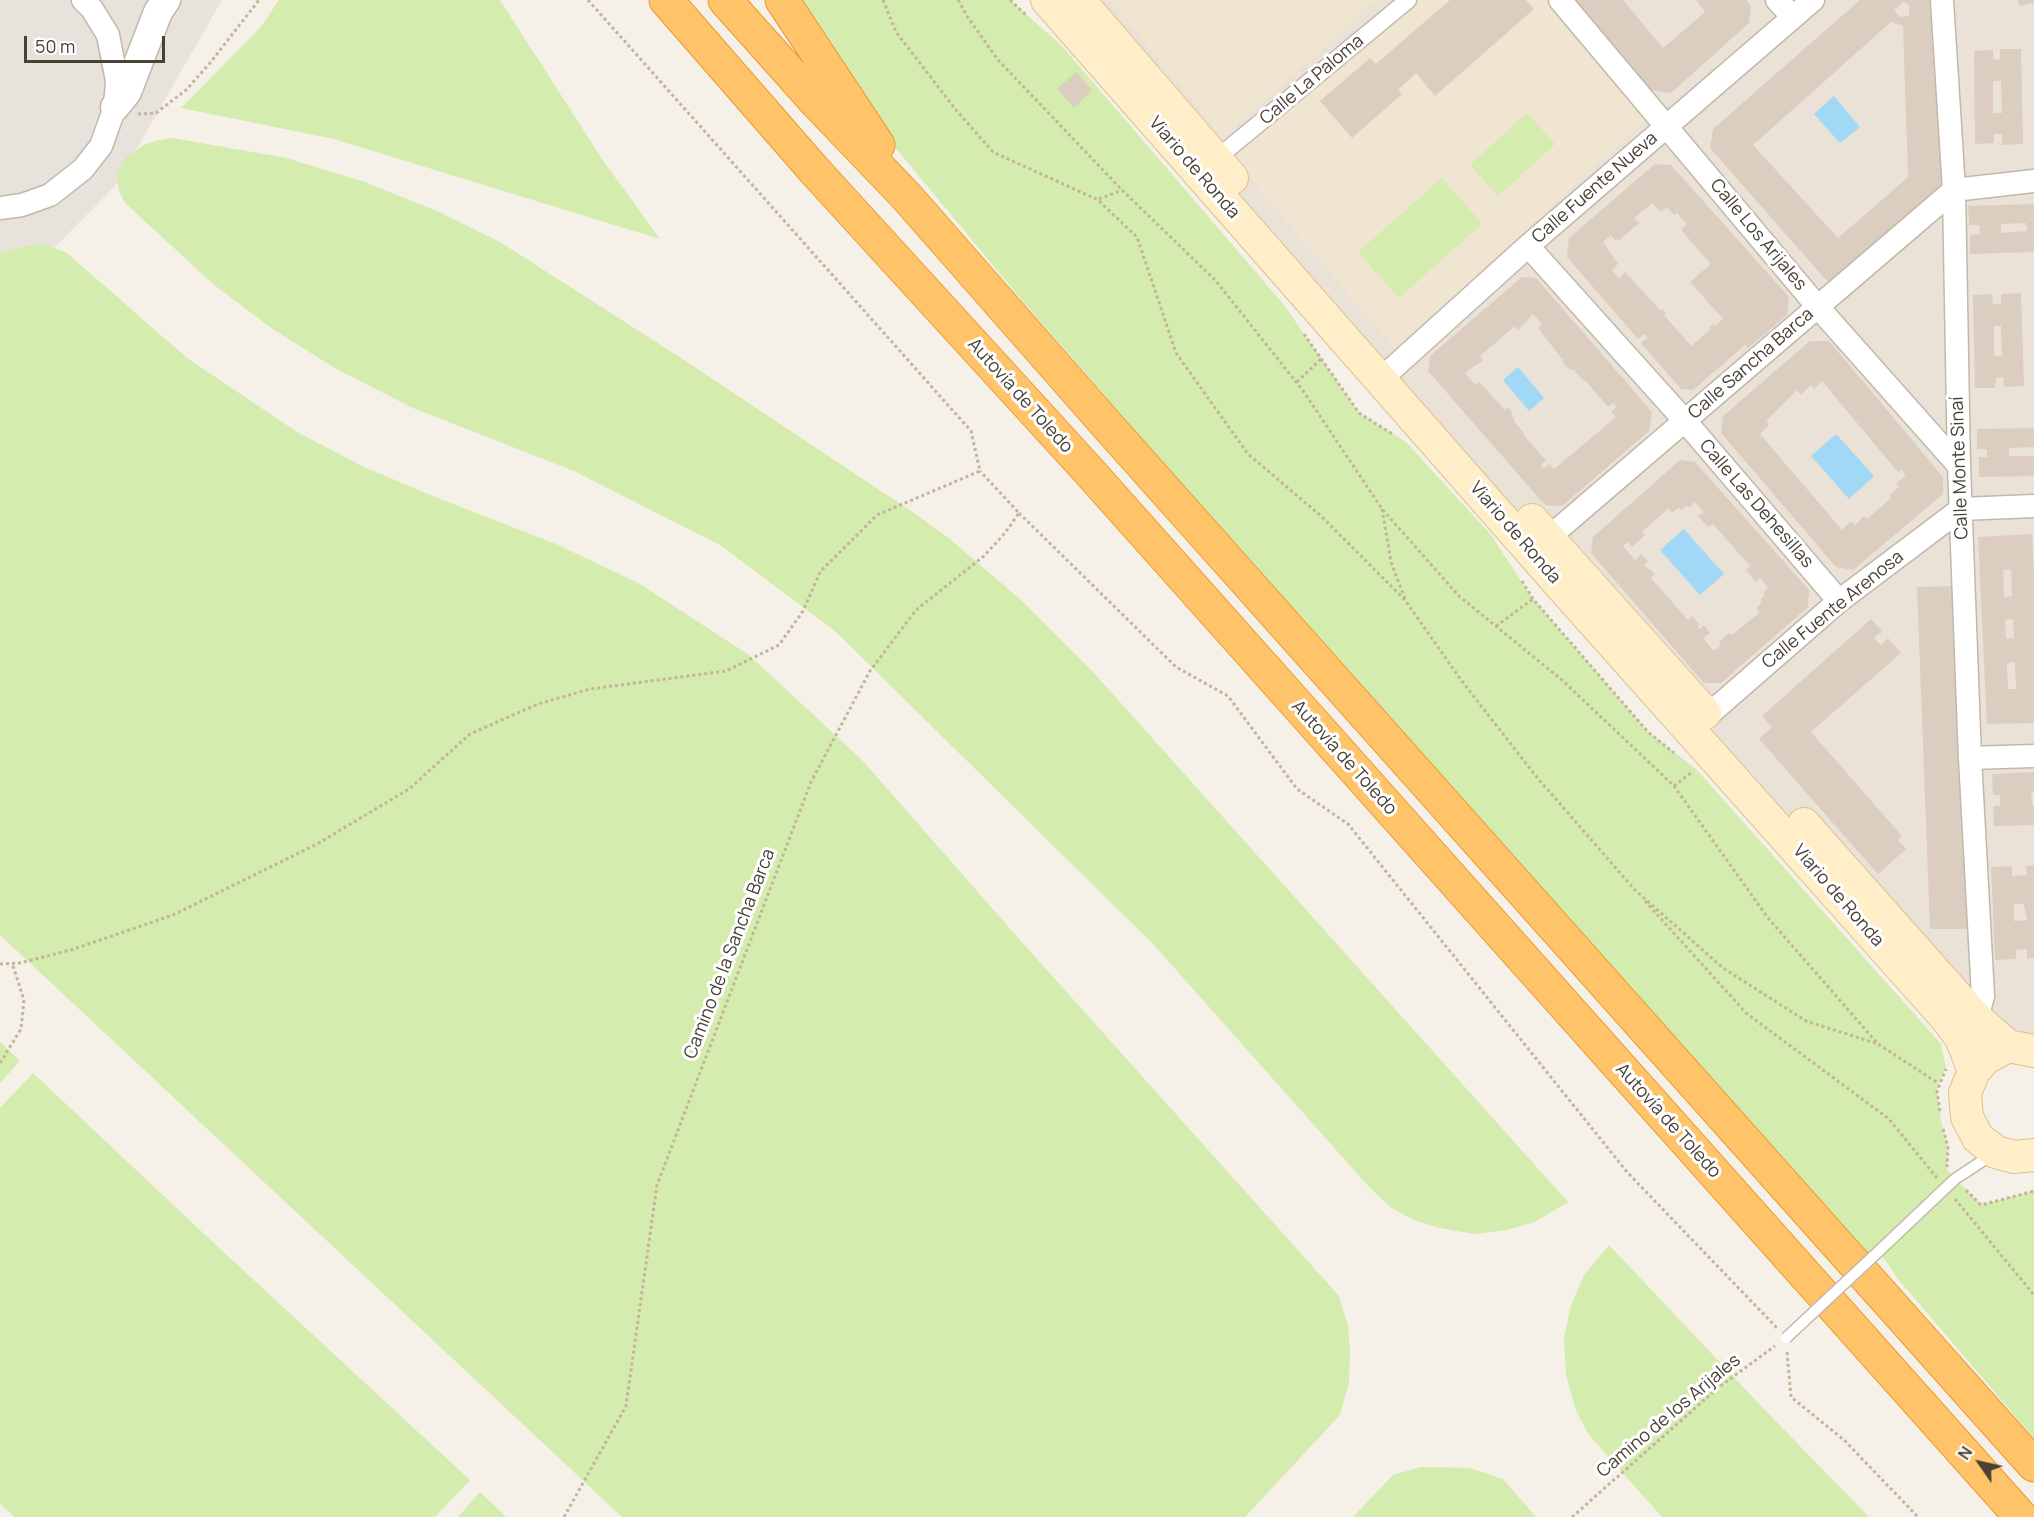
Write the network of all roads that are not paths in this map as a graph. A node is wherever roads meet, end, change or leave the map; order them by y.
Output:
1 (83, 0) edge
2 (166, 0) edge
3 (666, 0) edge
4 (725, 0) edge
5 (782, 0) edge
6 (1079, 0) edge
7 (1408, 0) edge
8 (1560, 0) edge
9 (1778, 0) edge
10 (1813, 0) edge
11 (1942, 0) edge
12 (1037, 8) edge
13 (1793, 17) junction
14 (124, 113) junction
15 (1667, 125) junction
16 (1216, 159) junction
17 (2034, 181) edge
18 (1954, 190) junction
19 (906, 196) junction
20 (11, 206) edge
21 (0, 216) edge
22 (1528, 246) junction
23 (1817, 306) junction
24 (1388, 373) junction
25 (1685, 422) junction
26 (1959, 466) junction
27 (2034, 506) edge
28 (1961, 508) junction
29 (1548, 538) junction
30 (1839, 601) junction
31 (1707, 716) junction
32 (2034, 756) edge
33 (1970, 758) junction
34 (1977, 1019) junction
35 (2021, 1049) edge
36 (1974, 1071) junction
37 (1996, 1152) junction
38 (2034, 1155) edge
39 (1786, 1338) road end
40 (2034, 1465) edge
41 (2021, 1517) edge

1 - 14 street
2 - 14 street
3 - 41 highway, Autovía de Toledo
4 - 19 highway
5 - 19 highway
6 - 16 main road, Viario de Ronda
7 - 16 street, Calle La Paloma
8 - 15 street, Calle Los Arijales
9 - 13 street
10 - 13 street, Calle Fuente Nueva
11 - 18 street, Calle Monte Sinaí
12 - 24 main road, Viario de Ronda
13 - 15 street, Calle Fuente Nueva
14 - 20 street
15 - 22 street, Calle Fuente Nueva
15 - 23 street, Calle Los Arijales
16 - 24 main road, Viario de Ronda
17 - 18 street
18 - 23 street, Calle Sancha Barca
18 - 26 street, Calle Monte Sinaí
19 - 40 highway
20 - 21 street
22 - 24 street, Calle Fuente Nueva
22 - 25 street, Calle Las Dehesillas
23 - 25 street, Calle Sancha Barca
23 - 26 street, Calle Los Arijales
24 - 29 main road, Viario de Ronda
24 - 36 main road, Viario de Ronda
25 - 29 street, Calle Sancha Barca
25 - 30 street, Calle Las Dehesillas
26 - 28 street, Calle Monte Sinaí
27 - 28 street
28 - 30 street, Calle Fuente Arenosa
28 - 33 street, Calle Monte Sinaí
29 - 31 main road, Viario de Ronda
30 - 31 street, Calle Fuente Arenosa
31 - 34 main road, Viario de Ronda
32 - 33 street
33 - 34 street, Calle Monte Sinaí
34 - 35 main road, Viario de Ronda
35 - 36 main road
36 - 37 main road
37 - 38 main road
37 - 39 lane, bridge

